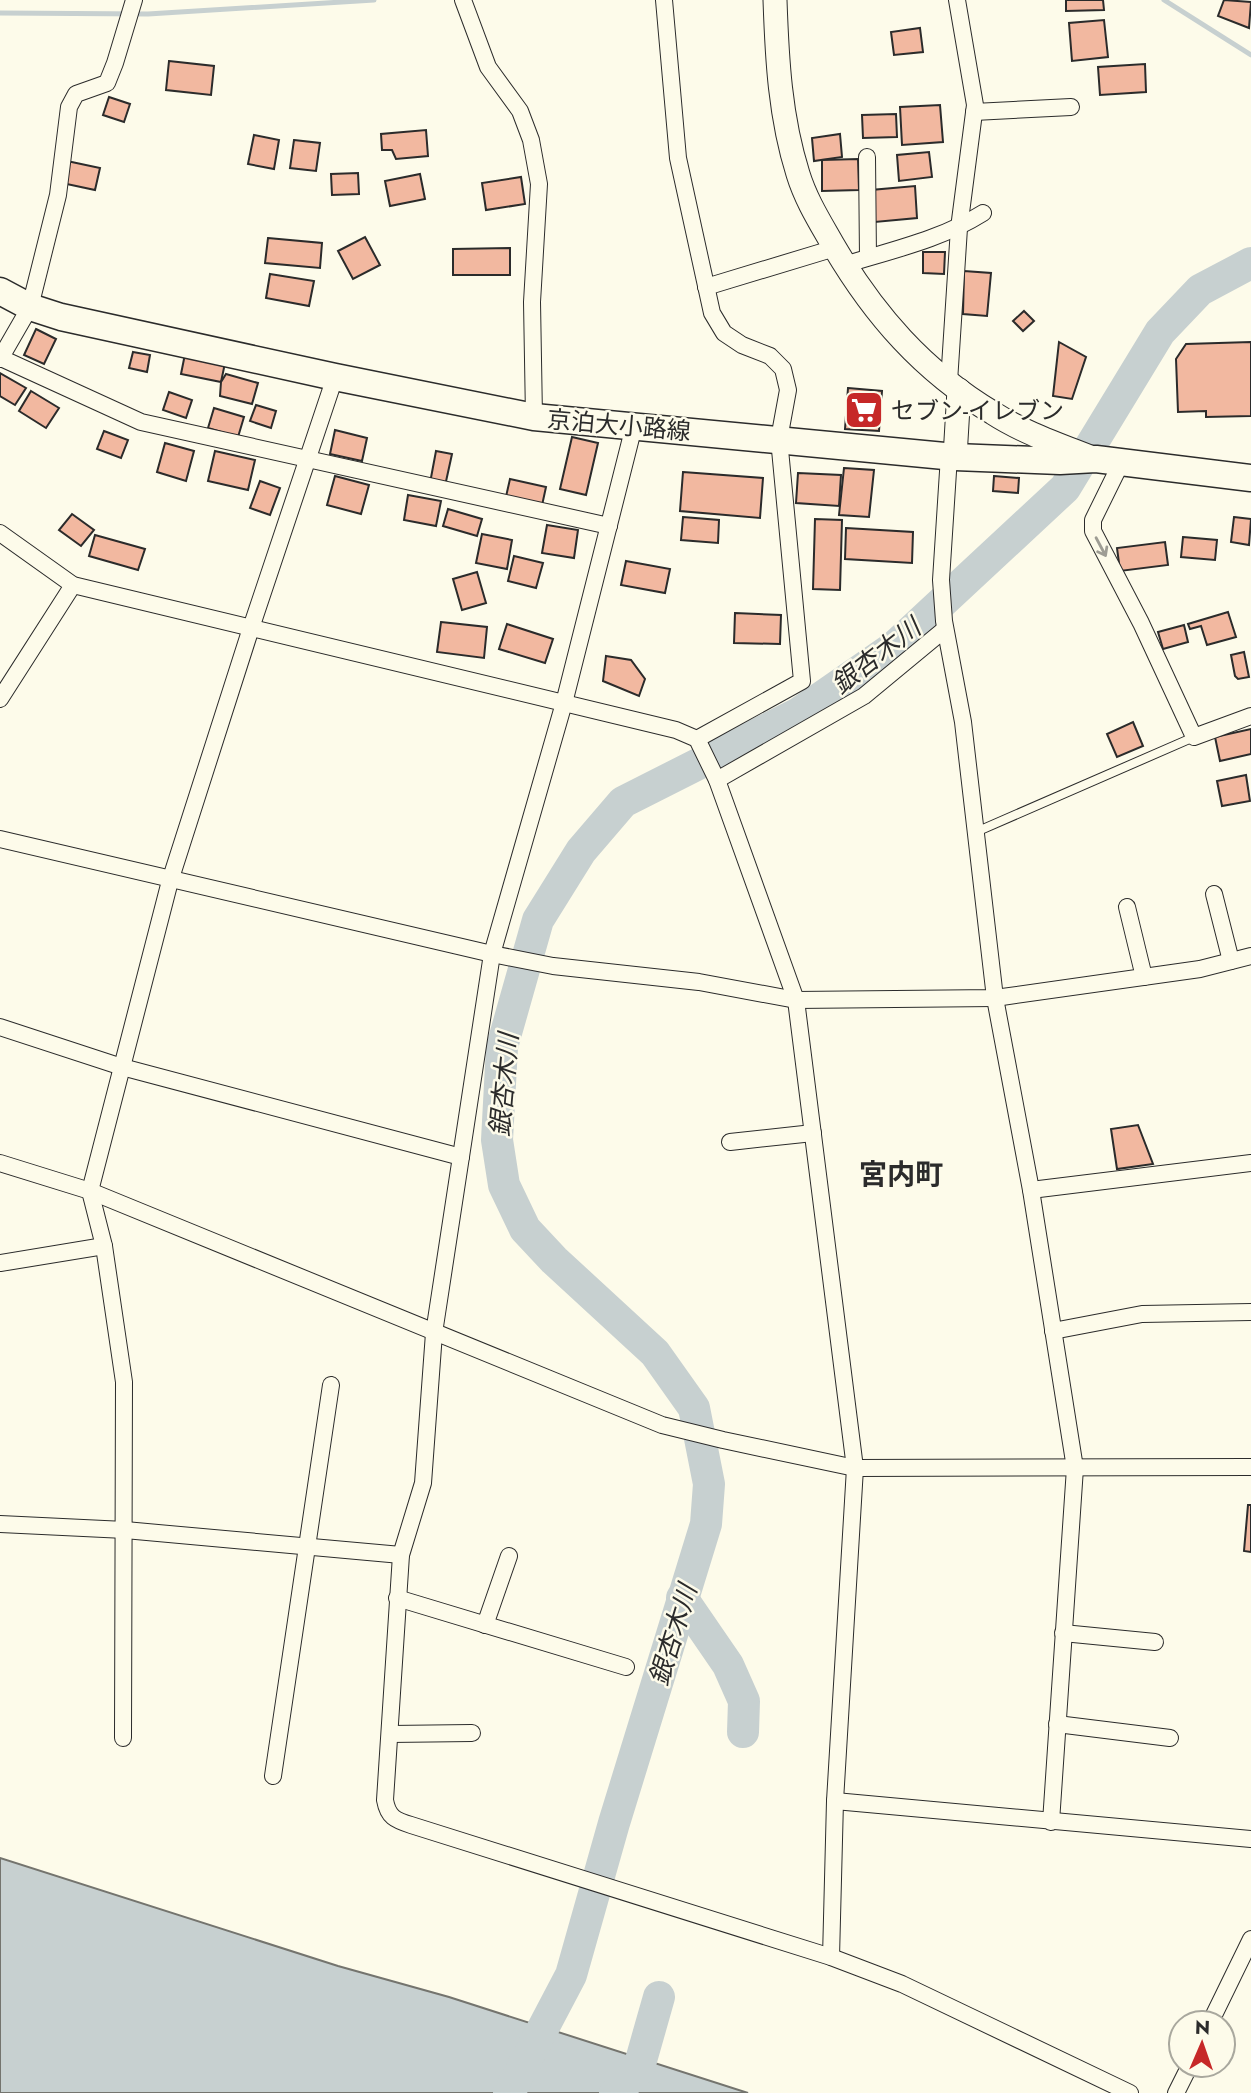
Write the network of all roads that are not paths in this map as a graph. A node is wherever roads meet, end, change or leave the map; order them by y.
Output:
1 (134, 0) edge
2 (463, 0) edge
3 (664, 0) edge
4 (775, 0) edge
5 (957, 0) edge
6 (1071, 107) dead end
7 (974, 112) junction
8 (867, 157) dead end
9 (983, 213) dead end
10 (959, 228) junction
11 (840, 256) junction
12 (868, 257) junction
13 (706, 287) junction
14 (0, 291) edge
15 (30, 307) junction
16 (0, 359) edge
17 (335, 377) junction
18 (954, 386) junction
19 (534, 417) junction
20 (634, 426) junction
21 (779, 439) junction
22 (1065, 455) junction
23 (952, 457) junction
24 (308, 459) junction
25 (1108, 461) junction
26 (1251, 478) edge
27 (609, 526) junction
28 (0, 533) edge
29 (73, 584) junction
30 (944, 625) junction
31 (251, 628) junction
32 (0, 699) edge
33 (564, 703) junction
34 (1251, 716) edge
35 (1194, 737) junction
36 (697, 739) junction
37 (717, 780) junction
38 (976, 832) junction
39 (0, 839) edge
40 (170, 881) junction
41 (1214, 894) dead end
42 (1127, 907) dead end
43 (492, 954) junction
44 (1251, 957) edge
45 (1231, 961) junction
46 (1144, 976) junction
47 (995, 998) junction
48 (796, 1000) junction
49 (0, 1027) edge
50 (122, 1068) junction
51 (813, 1133) junction
52 (730, 1142) dead end
53 (461, 1157) junction
54 (0, 1163) edge
55 (1251, 1163) edge
56 (1031, 1190) junction
57 (89, 1191) junction
58 (104, 1246) junction
59 (0, 1263) edge
60 (1251, 1312) edge
61 (1053, 1331) junction
62 (434, 1333) junction
63 (331, 1385) dead end
64 (1251, 1467) edge
65 (855, 1468) junction
66 (1074, 1468) junction
67 (0, 1524) edge
68 (125, 1530) junction
69 (307, 1546) junction
70 (401, 1555) junction
71 (509, 1556) dead end
72 (397, 1598) junction
73 (485, 1625) junction
74 (1063, 1633) junction
75 (1155, 1642) dead end
76 (626, 1667) dead end
77 (1057, 1724) junction
78 (472, 1733) dead end
79 (390, 1734) junction
80 (122, 1738) dead end
81 (1170, 1738) dead end
82 (273, 1776) dead end
83 (835, 1801) junction
84 (1051, 1822) junction
85 (1251, 1839) edge
86 (1251, 1939) edge
87 (831, 1957) junction
88 (1217, 2009) edge
89 (1130, 2093) edge

1 - 15 street
2 - 19 street
3 - 13 street
4 - 11 street
5 - 7 street
6 - 7 street
7 - 10 street
8 - 12 street
9 - 10 street
10 - 12 street
10 - 18 street
11 - 12 street
11 - 13 street
11 - 18 street
13 - 21 street
14 - 15 main road, 京泊大小路線
15 - 16 street
15 - 17 main road, 京泊大小路線
16 - 24 street
17 - 19 main road, 京泊大小路線
17 - 24 street
18 - 22 street
18 - 23 street
19 - 20 main road, 京泊大小路線
20 - 21 main road, 京泊大小路線
20 - 27 street
21 - 23 main road, 京泊大小路線
21 - 36 street
22 - 23 main road, 京泊大小路線
22 - 25 main road, 京泊大小路線
23 - 30 street
24 - 27 street
24 - 31 street
25 - 26 main road, 京泊大小路線
25 -> 35 street
27 - 33 street
28 - 29 street
29 - 31 street
29 - 32 street
30 - 37 street
30 - 38 street
31 - 33 street
31 - 40 street
33 - 36 street
33 - 43 street
34 - 35 street
35 - 38 lane
36 - 37 street
37 - 48 street
38 - 47 street
39 - 40 street
40 - 43 street
40 - 50 street
41 - 45 street
42 - 46 street
43 - 48 street
43 - 53 street
44 - 45 street
45 - 46 street
46 - 47 street
47 - 48 street
47 - 56 street
48 - 51 street
49 - 50 street
50 - 53 street
50 - 57 street
51 - 52 street
51 - 65 street
53 - 62 street
54 - 57 street
55 - 56 street
56 - 61 street
57 - 58 street
57 - 62 street
58 - 59 street
58 - 68 street
60 - 61 street
61 - 66 street
62 - 65 street
62 - 70 street
63 - 69 street
64 - 66 street
65 - 66 street
65 - 83 street
66 - 74 street
67 - 68 street
68 - 69 street
68 - 80 street
69 - 70 street
69 - 82 street
70 - 72 street
71 - 73 street
72 - 73 street
72 - 79 street
73 - 76 street
74 - 75 street
74 - 77 street
77 - 81 street
77 - 84 street
78 - 79 street
79 - 87 street
83 - 84 street
83 - 87 street
84 - 85 street
86 - 88 street
87 - 89 street

